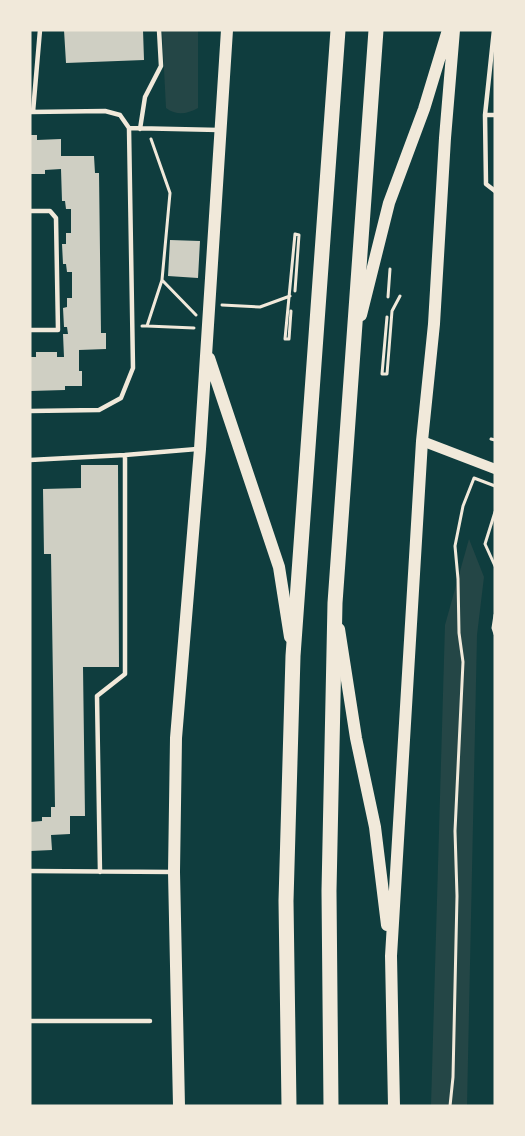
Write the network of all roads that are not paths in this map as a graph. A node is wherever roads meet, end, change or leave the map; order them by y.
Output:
1 (40, 30) edge
2 (159, 30) edge
3 (227, 30) edge
4 (338, 30) edge
5 (376, 30) edge
6 (448, 30) edge
7 (454, 30) edge
8 (494, 30) edge
9 (32, 112) edge
10 (485, 115) junction
11 (495, 115) edge
12 (129, 128) junction
13 (140, 129) junction
14 (222, 130) junction
15 (495, 191) edge
16 (30, 211) edge
17 (30, 330) edge
18 (355, 337) junction
19 (207, 351) junction
20 (30, 411) edge
21 (422, 441) junction
22 (200, 449) junction
23 (124, 455) junction
24 (30, 460) edge
25 (495, 469) edge
26 (335, 603) junction
27 (293, 656) junction
28 (30, 871) edge
29 (100, 872) junction
30 (174, 872) junction
31 (391, 956) junction
32 (30, 1021) edge
33 (150, 1021) dead end
34 (179, 1106) edge
35 (289, 1106) edge
36 (332, 1106) edge
37 (394, 1106) edge

1 - 9 lane
2 - 13 lane
3 - 14 main road
4 - 27 main road
5 - 18 main road
6 - 18 main road
7 - 21 main road
8 - 10 lane
9 - 12 lane
10 - 11 lane
10 - 15 lane
12 - 13 lane
12 - 20 lane
13 - 14 lane
14 - 19 main road
16 - 17 lane
18 - 26 main road
19 - 22 main road
19 - 27 main road
21 - 25 street
21 - 31 main road
22 - 23 lane
22 - 30 main road
23 - 24 lane
23 - 29 lane
26 - 31 main road
26 - 36 main road
27 - 35 main road
28 - 29 lane
29 - 30 lane
30 - 34 main road
31 - 37 main road
32 - 33 lane

